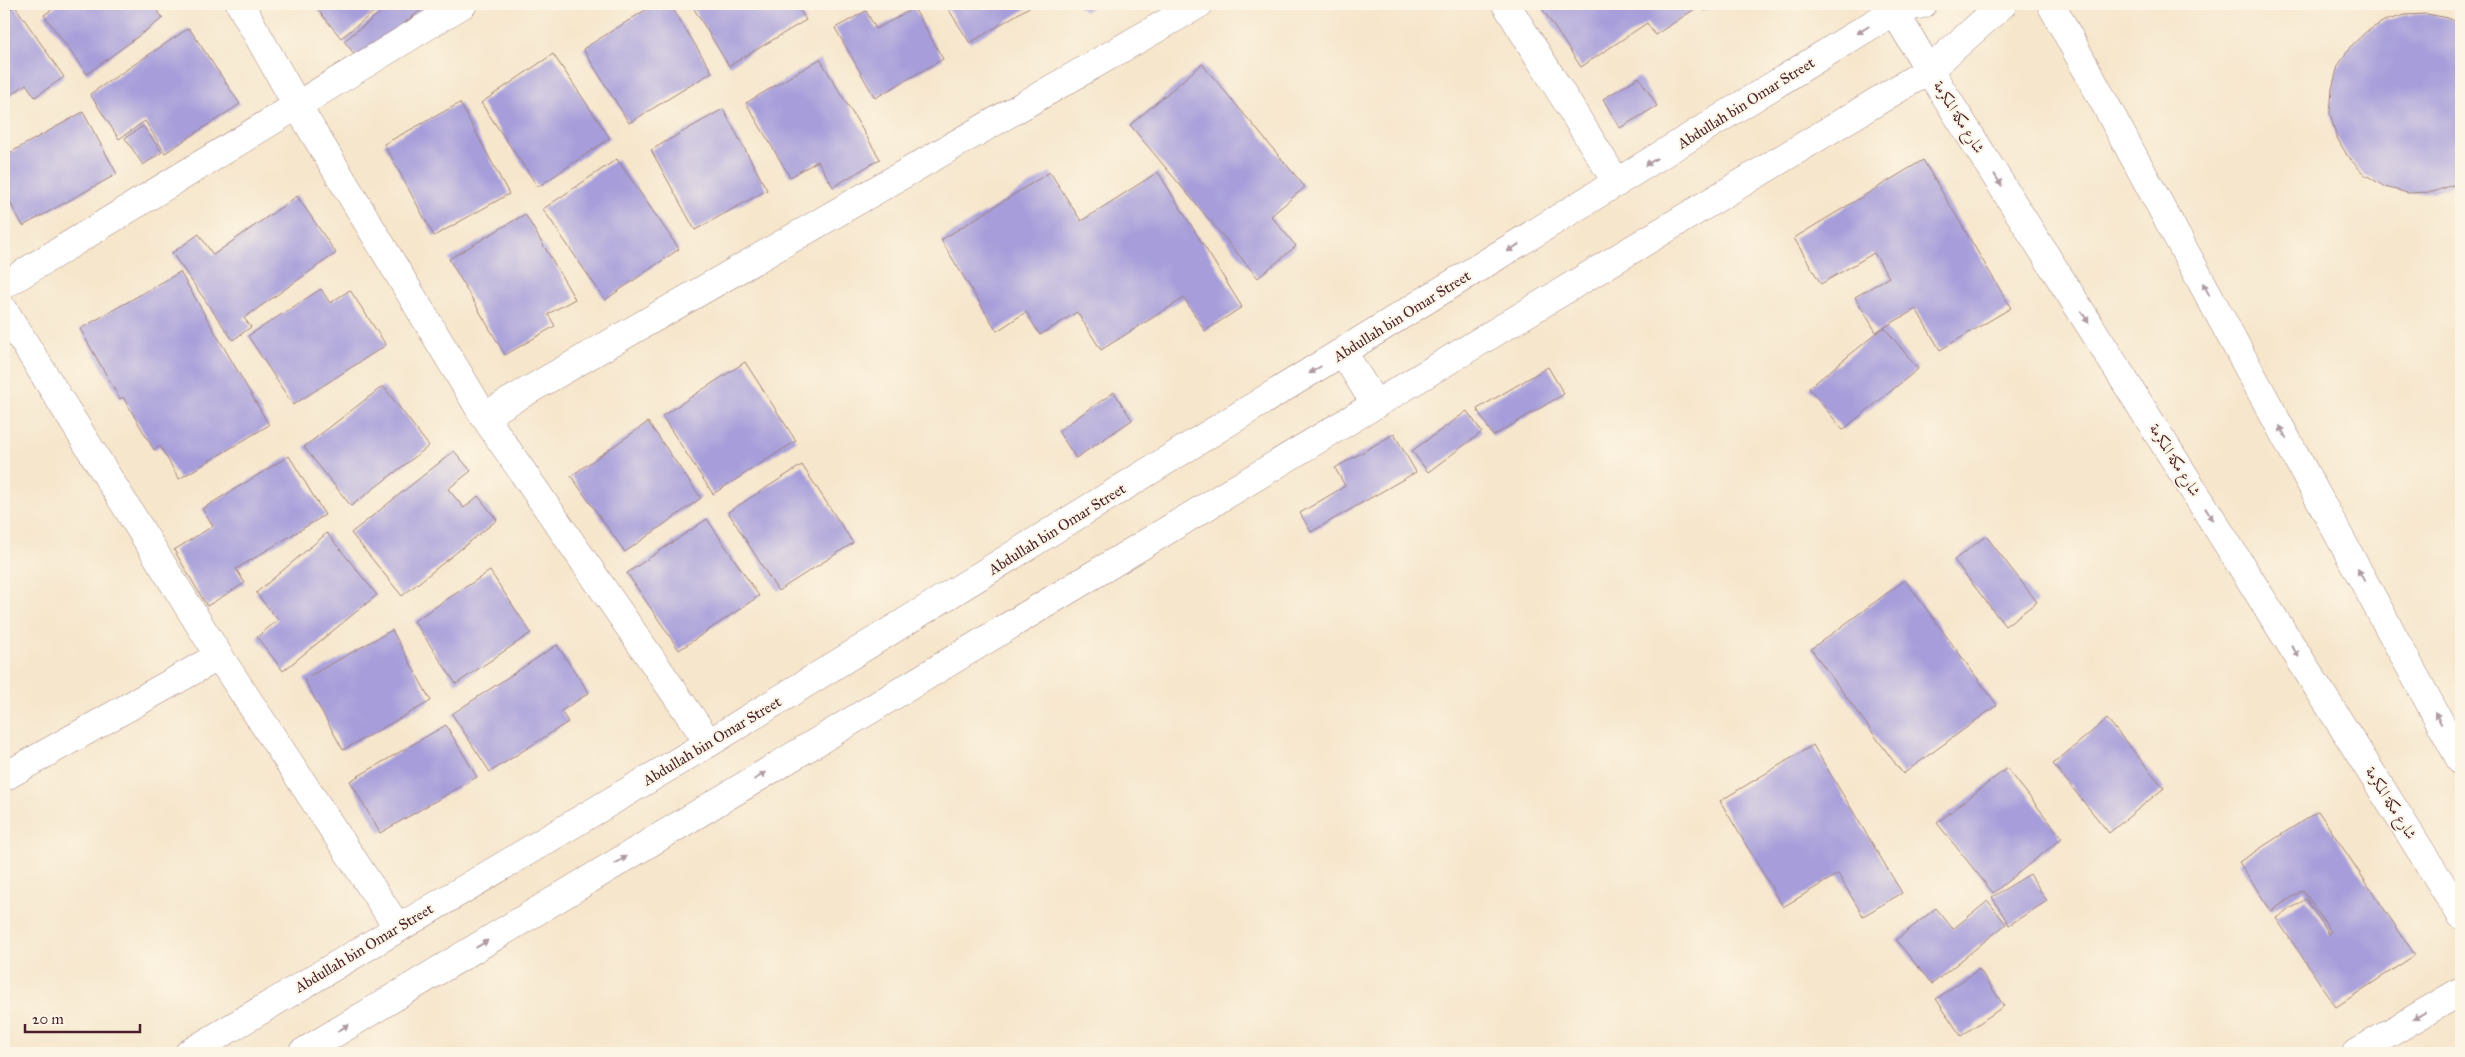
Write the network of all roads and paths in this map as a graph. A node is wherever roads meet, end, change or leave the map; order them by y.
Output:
1 (240, 4) edge
2 (463, 4) edge
3 (1199, 4) edge
4 (1506, 4) edge
5 (1923, 4) edge
6 (2004, 4) edge
7 (2051, 4) edge
8 (1892, 7) edge
9 (1928, 70) junction
10 (297, 105) junction
11 (1617, 183) junction
12 (4, 285) edge
13 (4, 310) edge
14 (1343, 352) junction
15 (1375, 404) junction
16 (484, 416) junction
17 (219, 656) junction
18 (709, 743) junction
19 (2461, 761) edge
20 (4, 777) edge
21 (2461, 915) edge
22 (398, 928) junction
23 (2461, 991) edge
24 (189, 1053) edge
25 (302, 1053) edge
26 (2356, 1053) edge

1 - 10 street
2 - 10 street
3 - 16 street
4 - 11 street
5 - 8 street, Abdullah bin Omar Street
6 - 9 street
19 -> 7 street
8 - 9 street, شارع مكة المكرمة
8 -> 11 street, Abdullah bin Omar Street
9 - 15 street
9 -> 21 street, شارع مكة المكرمة
10 - 12 street
10 - 16 street
11 -> 14 street, Abdullah bin Omar Street
13 - 17 street
14 - 15 street
14 -> 18 street, Abdullah bin Omar Street
25 -> 15 street
16 - 18 street
17 - 20 street
17 - 22 street
18 - 22 street, Abdullah bin Omar Street
22 - 24 street, Abdullah bin Omar Street
23 -> 26 street

